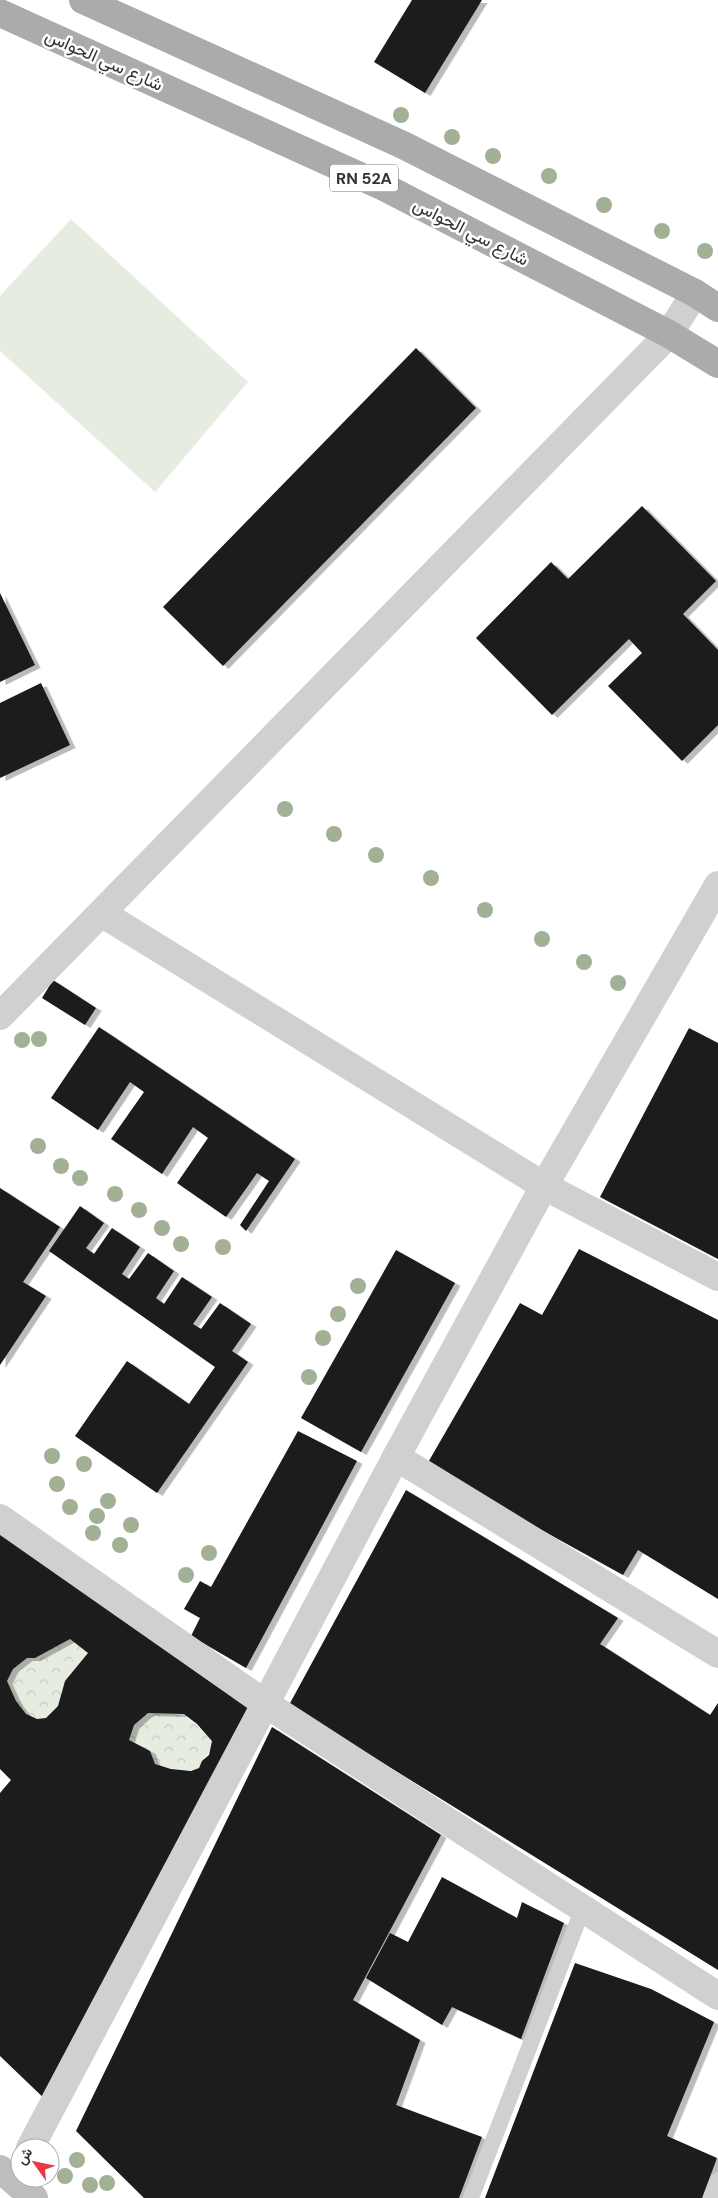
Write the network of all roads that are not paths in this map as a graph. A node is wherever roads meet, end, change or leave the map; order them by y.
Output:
1 (83, 0) edge
2 (0, 13) edge
3 (695, 293) junction
4 (718, 308) edge
5 (669, 334) junction
6 (718, 364) edge
7 (718, 885) edge
8 (103, 914) junction
9 (0, 1016) edge
10 (544, 1186) junction
11 (718, 1277) edge
12 (396, 1457) junction
13 (0, 1518) edge
14 (718, 1654) edge
15 (266, 1704) junction
16 (583, 1908) junction
17 (718, 1996) edge
18 (35, 2138) edge
19 (9, 2178) edge
20 (718, 2180) edge
21 (34, 2198) edge
22 (471, 2198) edge
23 (711, 2198) edge

1 - 3 main road, RN 52A
2 - 5 main road, شارع سي الحواس / RN 52A
3 - 4 main road, RN 52A
3 - 5 street
5 - 6 main road, شارع سي الحواس / RN 52A
5 - 8 street
7 - 10 street
8 - 9 street
8 - 10 street
10 - 11 street
10 - 12 street
12 - 14 street
12 - 15 street
13 - 15 street
15 - 16 street
15 - 18 street
16 - 17 street
16 - 22 lane
19 - 21 street
20 - 23 lane

